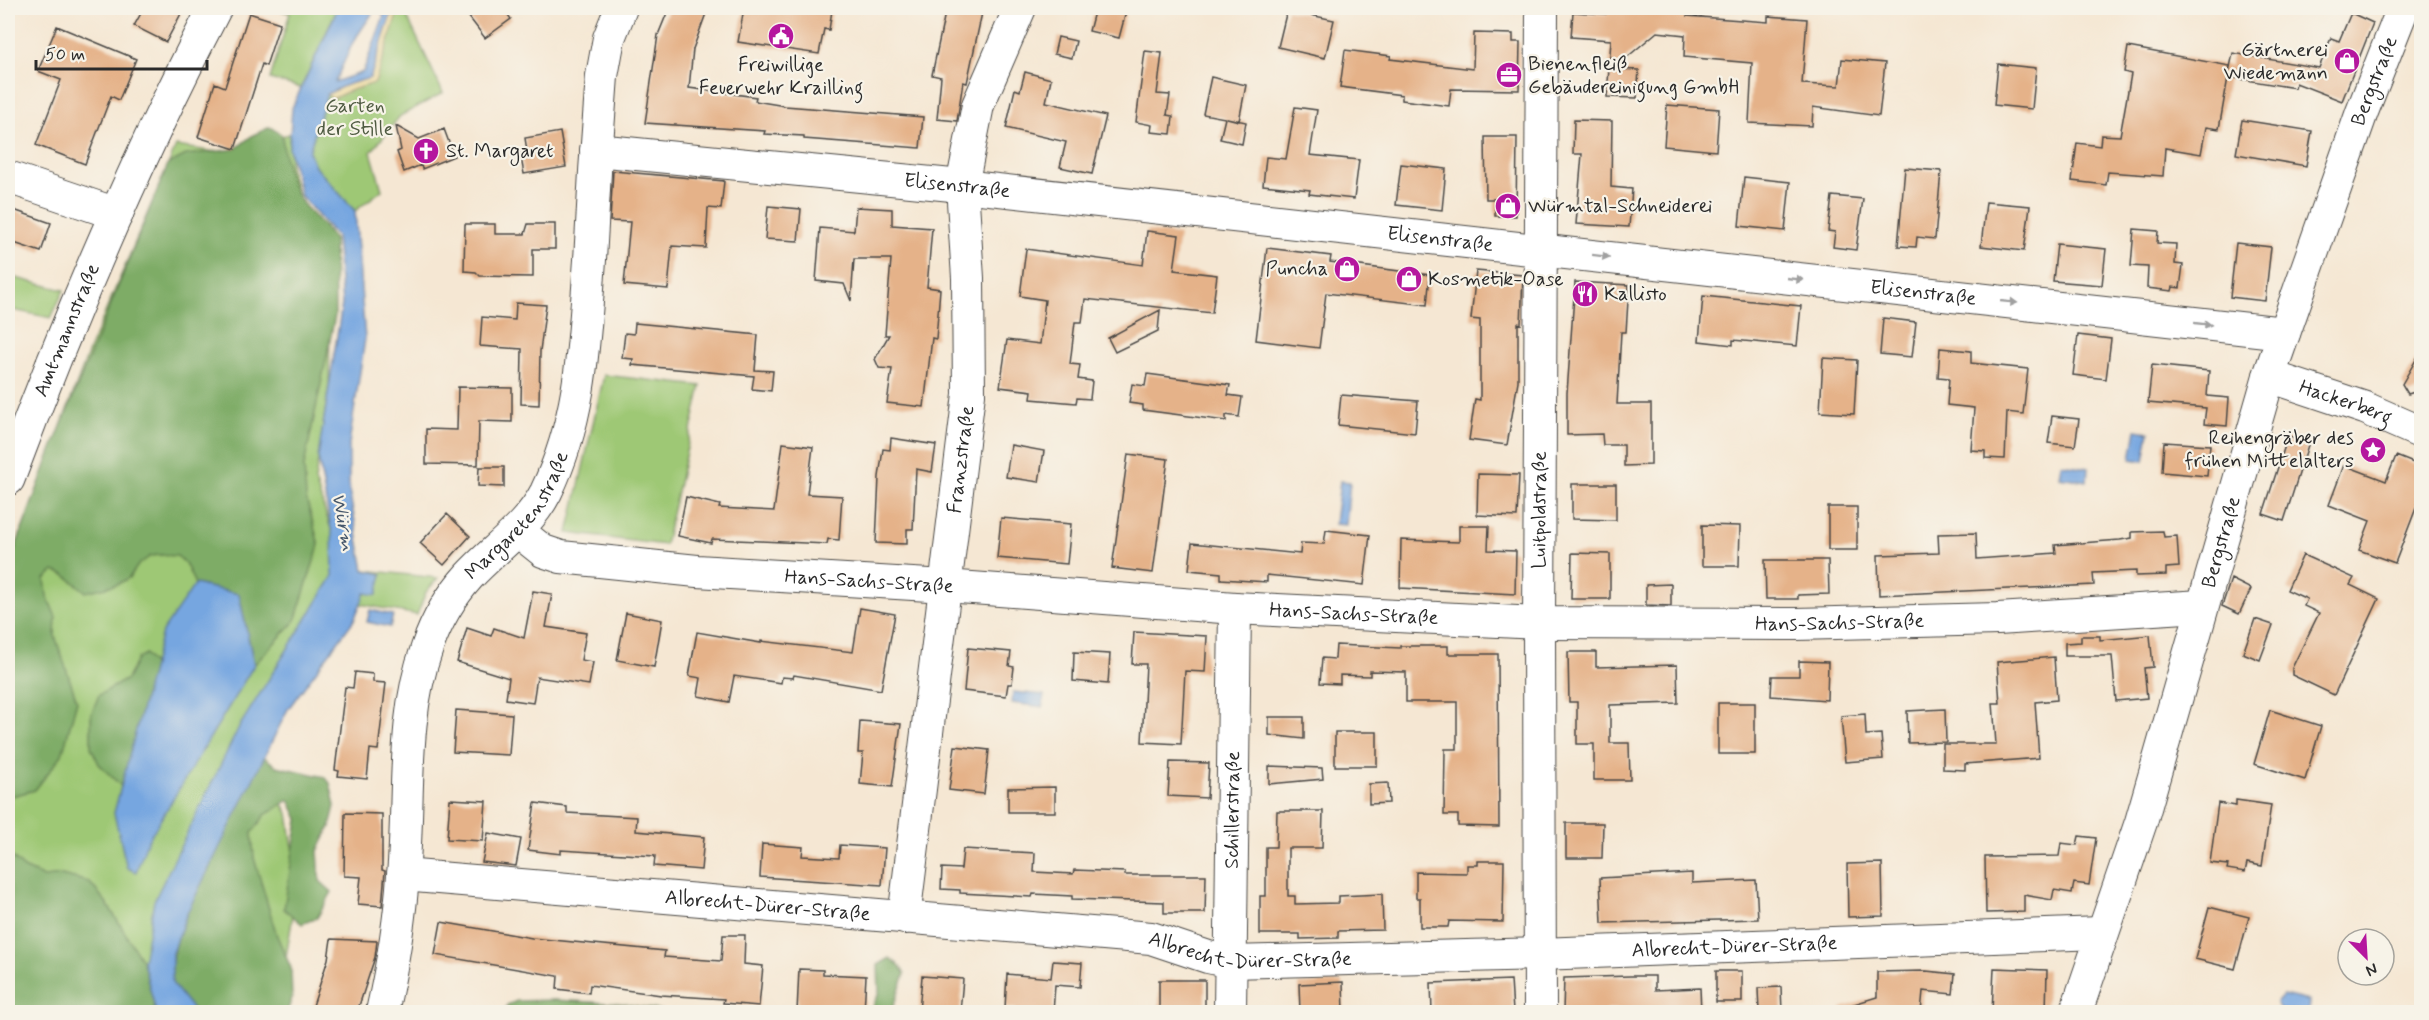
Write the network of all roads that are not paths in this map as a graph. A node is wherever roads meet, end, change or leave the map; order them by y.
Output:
1 (215, 8) edge
2 (621, 8) edge
3 (1020, 8) edge
4 (1542, 8) edge
5 (2403, 8) edge
6 (596, 150) junction
7 (8, 177) edge
8 (962, 186) junction
9 (117, 214) junction
10 (1543, 250) junction
11 (2284, 333) junction
12 (2269, 376) junction
13 (2421, 434) edge
14 (8, 479) edge
15 (518, 531) junction
16 (946, 586) junction
17 (2201, 606) junction
18 (1234, 608) junction
19 (1539, 623) junction
20 (404, 875) junction
21 (904, 918) junction
22 (2101, 933) junction
23 (1539, 954) junction
24 (1231, 962) junction
25 (382, 1012) edge
26 (1230, 1012) edge
27 (1540, 1012) edge
28 (2076, 1012) edge

1 - 9 main road, Amtmannstraße
2 - 6 street, Margaretenstraße
3 - 8 street, Franzstraße
4 - 10 street, Luitpoldstraße
5 - 11 street, Bergstraße
6 - 8 street, Elisenstraße
6 - 15 street, Margaretenstraße
7 - 9 street
8 - 10 street, Elisenstraße
8 - 16 street, Franzstraße
9 - 14 main road, Amtmannstraße
10 -> 11 street, Elisenstraße
10 - 19 street, Luitpoldstraße
11 - 12 street, Bergstraße
12 - 13 street, Hackerberg
12 - 17 street, Bergstraße
15 - 16 street, Hans-Sachs-Straße
15 - 20 street, Margaretenstraße
16 - 18 street, Hans-Sachs-Straße
16 - 21 street, Franzstraße
17 - 19 street, Hans-Sachs-Straße
17 - 22 street, Bergstraße
18 - 19 street, Hans-Sachs-Straße
18 - 24 street, Schillerstraße
19 - 23 street, Luitpoldstraße
20 - 21 street, Albrecht-Dürer-Straße
20 - 25 street, Margaretenstraße
21 - 24 street, Albrecht-Dürer-Straße
22 - 23 street, Albrecht-Dürer-Straße
22 - 28 street, Bergstraße
23 - 24 street, Albrecht-Dürer-Straße
23 - 27 street, Luitpoldstraße
24 - 26 street, Schillerstraße

